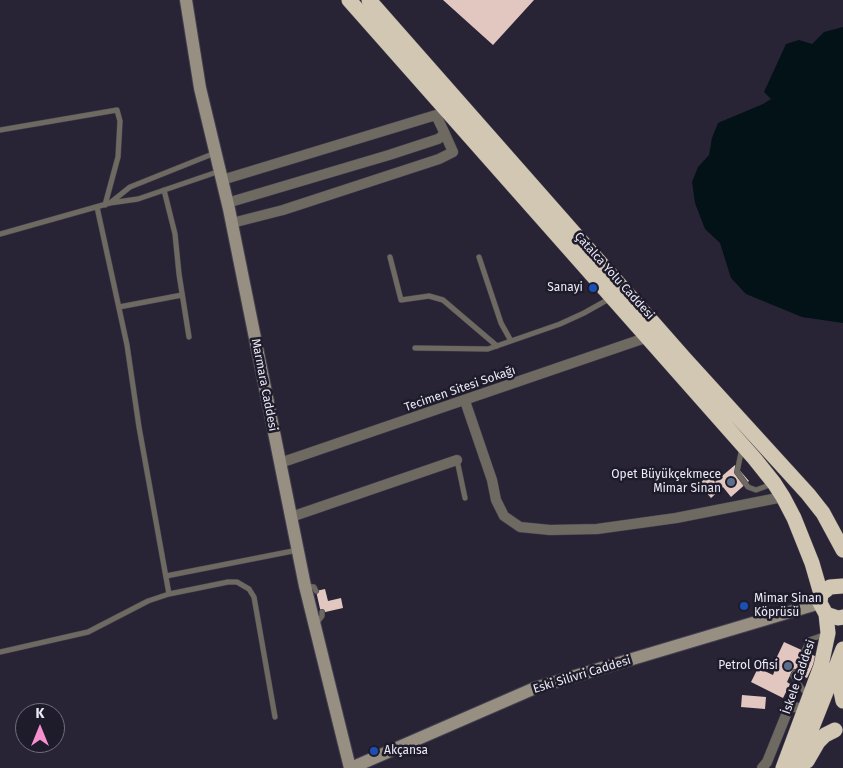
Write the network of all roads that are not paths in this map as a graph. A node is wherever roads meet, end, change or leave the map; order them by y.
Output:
1 (186, 0) edge
2 (349, 0) edge
3 (369, 0) edge
4 (0, 130) edge
5 (445, 134) junction
6 (215, 153) junction
7 (221, 176) junction
8 (164, 190) junction
9 (227, 203) junction
10 (108, 204) junction
11 (97, 207) junction
12 (232, 223) junction
13 (0, 234) edge
14 (390, 257) dead end
15 (479, 257) dead end
16 (182, 295) junction
17 (612, 297) junction
18 (118, 307) junction
19 (189, 337) dead end
20 (648, 337) junction
21 (511, 341) junction
22 (497, 346) junction
23 (415, 348) dead end
24 (465, 401) junction
25 (743, 446) junction
26 (457, 460) joint
27 (280, 463) junction
28 (774, 483) junction
29 (783, 497) junction
30 (465, 498) dead end
31 (291, 516) junction
32 (842, 545) edge
33 (298, 550) junction
34 (166, 576) junction
35 (843, 586) edge
36 (169, 594) junction
37 (822, 604) junction
38 (322, 612) dead end
39 (843, 618) edge
40 (314, 627) junction
41 (828, 634) junction
42 (843, 649) edge
43 (804, 651) dead end
44 (0, 652) edge
45 (843, 669) edge
46 (795, 672) dead end
47 (843, 701) edge
48 (810, 708) junction
49 (275, 717) dead end
50 (839, 731) edge
51 (350, 768) edge
52 (762, 768) edge
53 (783, 768) edge
54 (796, 768) edge
55 (804, 768) edge

1 - 6 main road, Marmara Caddesi
2 - 17 highway, Çatalca Yolu Caddesi
3 - 32 highway, Çatalca Yolu Caddesi
4 - 10 lane
5 - 7 street
5 - 9 street
5 - 12 street
6 - 7 main road, Marmara Caddesi
6 - 10 lane
7 - 8 lane
7 - 9 main road, Marmara Caddesi
8 - 10 lane
8 - 16 lane
9 - 12 main road, Marmara Caddesi
10 - 11 lane
11 - 13 lane
11 - 18 lane
12 - 27 main road, Marmara Caddesi
14 - 22 lane
15 - 21 lane
16 - 18 lane
16 - 19 lane
17 - 20 highway, Çatalca Yolu Caddesi
17 - 21 lane
18 - 34 lane
20 - 24 street, Tecimen Sitesi Sokağı
20 - 25 highway, Çatalca Yolu Caddesi
21 - 22 lane
22 - 23 lane
24 - 27 street, Tecimen Sitesi Sokağı
24 - 29 street
25 - 28 highway, Çatalca Yolu Caddesi
25 - 28 lane
26 - 30 lane
26 - 31 street
27 - 31 main road, Marmara Caddesi
28 - 29 highway, Çatalca Yolu Caddesi
29 - 37 highway, Çatalca Yolu Caddesi
31 - 33 main road, Marmara Caddesi
33 - 34 lane
33 - 40 main road, Marmara Caddesi
34 - 36 lane
35 - 37 highway
36 - 44 lane
36 - 49 lane
37 - 39 highway
37 - 41 highway, İskele Caddesi
37 - 51 main road, Eski Silivri Caddesi
38 - 40 lane
40 - 51 main road, Marmara Caddesi
41 - 43 lane
41 - 48 highway, İskele Caddesi
42 - 48 highway, İskele Caddesi
45 - 47 highway
46 - 48 lane
48 - 50 highway
48 - 52 street
48 - 53 highway, İskele Caddesi
48 - 54 highway, İskele Caddesi
50 - 55 highway

